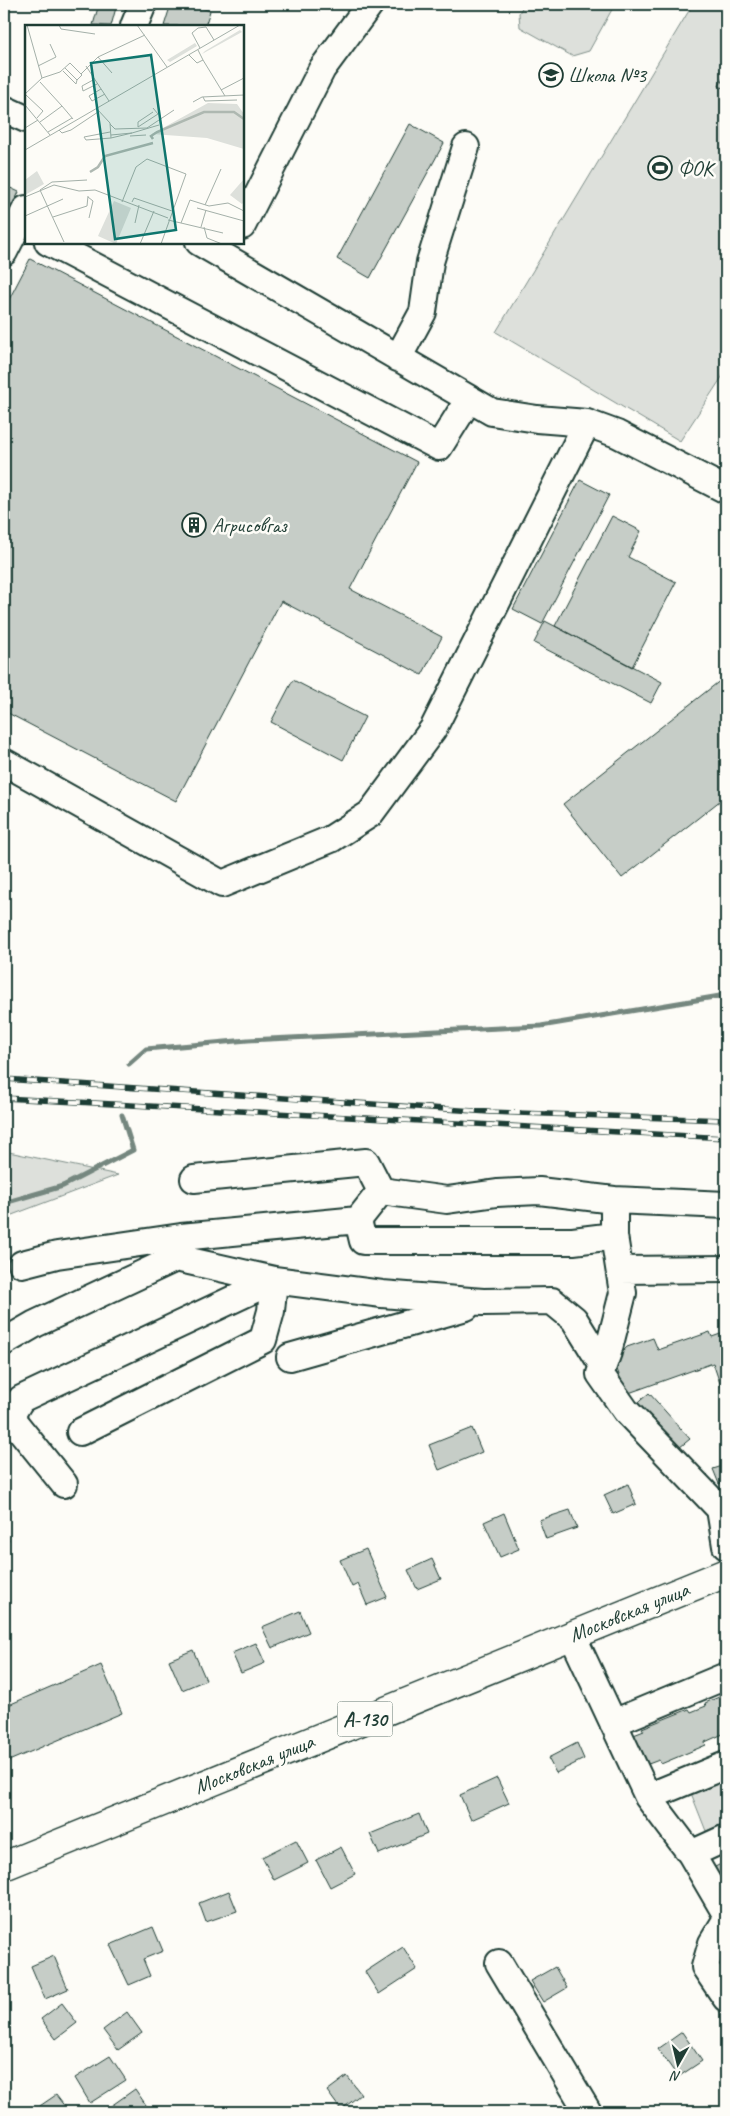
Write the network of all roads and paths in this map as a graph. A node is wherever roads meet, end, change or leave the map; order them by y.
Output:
1 (142, 4) edge
2 (370, 4) edge
3 (134, 25) edge
4 (4, 109) edge
5 (25, 118) edge
6 (466, 147) dead end
7 (23, 222) edge
8 (244, 222) edge
9 (52, 244) edge
10 (207, 244) edge
11 (230, 250) edge
12 (4, 252) edge
13 (398, 358) junction
14 (469, 399) junction
15 (588, 423) junction
16 (726, 490) edge
17 (4, 762) edge
18 (194, 1179) dead end
19 (381, 1191) junction
20 (614, 1200) junction
21 (726, 1205) edge
22 (358, 1220) junction
23 (614, 1236) junction
24 (126, 1245) junction
25 (178, 1248) junction
26 (22, 1264) dead end
27 (726, 1269) edge
28 (620, 1270) junction
29 (146, 1272) junction
30 (274, 1280) junction
31 (483, 1302) junction
32 (4, 1342) edge
33 (290, 1357) dead end
34 (603, 1366) junction
35 (80, 1432) dead end
36 (64, 1484) dead end
37 (725, 1530) edge
38 (726, 1572) edge
39 (572, 1635) junction
40 (726, 1676) edge
41 (613, 1723) junction
42 (726, 1765) edge
43 (648, 1797) junction
44 (726, 1838) edge
45 (691, 1854) junction
46 (4, 1866) edge
47 (726, 1914) edge
48 (726, 1920) edge
49 (499, 1963) dead end
50 (726, 1998) edge
51 (588, 2112) edge

1 - 3 street
2 - 8 street
4 - 5 street
6 - 13 street
7 - 12 street
9 - 14 street
10 - 11 street
11 - 13 street
13 - 14 street
14 - 15 street
15 - 16 street
15 - 17 street
18 - 19 street
19 - 20 street
19 - 22 street
20 - 21 street
20 - 23 street
22 - 23 street
22 - 25 street
23 - 28 street
24 - 25 street
24 - 26 street
24 - 29 street
25 - 29 street
25 - 30 street
27 - 28 street
28 - 34 street
29 - 32 street
30 - 31 street
30 - 35 street
30 - 36 street
31 - 33 street
31 - 34 street
34 - 37 street
38 - 39 main road, Московская улица / А-130
39 - 41 street
39 - 46 main road, Московская улица / А-130
40 - 41 street
41 - 43 street
42 - 43 street
43 - 45 street
44 - 45 street
45 - 47 street
48 - 50 street
49 - 51 street

